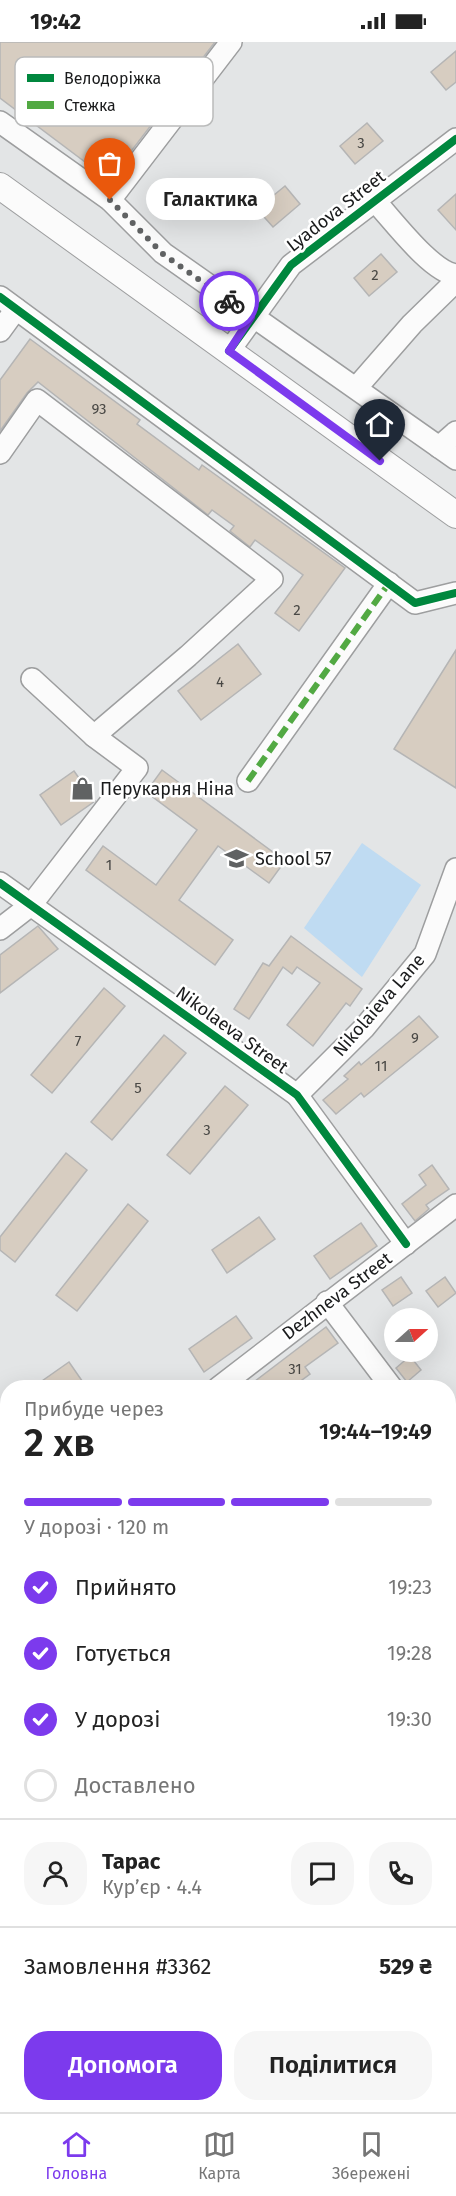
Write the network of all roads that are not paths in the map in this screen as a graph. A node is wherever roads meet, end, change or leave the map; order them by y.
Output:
1 (231, 42) edge
2 (213, 66) edge
3 (0, 122) edge
4 (167, 126) edge
5 (456, 139) edge
6 (0, 186) edge
7 (110, 200) junction
8 (374, 200) junction
9 (456, 275) edge
10 (456, 281) edge
11 (8, 303) edge
12 (251, 317) junction
13 (0, 331) edge
14 (229, 351) junction
15 (357, 387) junction
16 (7, 430) edge
17 (456, 432) edge
18 (0, 453) edge
19 (448, 453) edge
20 (456, 515) edge
21 (389, 584) junction
22 (456, 593) edge
23 (32, 679) dead end
24 (94, 736) junction
25 (248, 781) dead end
26 (456, 869) edge
27 (0, 883) edge
28 (31, 905) junction
29 (0, 928) edge
30 (297, 1095) junction
31 (456, 1205) edge
32 (406, 1244) junction
33 (327, 1302) junction
34 (228, 1380) edge
35 (386, 1380) edge

1 - 2 street
3 - 7 street
4 - 7 street
5 - 8 street, Lyadova Street
6 - 14 main road
7 - 12 street
8 - 9 street
8 - 12 street, Lyadova Street
10 - 15 street
11 - 13 street
11 - 21 street
12 - 14 street, Lyadova Street
12 - 15 street
14 - 20 main road
15 - 19 street
16 - 18 street
16 - 24 street
17 - 19 street
21 - 22 street
21 - 25 street
23 - 24 street
24 - 28 street
26 - 30 street, Nikolaieva Lane
27 - 28 street, Nikolaeva Street
28 - 29 street
28 - 30 street, Nikolaeva Street
30 - 32 street, Nikolaeva Street
31 - 32 street, Dezhneva Street
32 - 33 street, Dezhneva Street
33 - 34 street, Dezhneva Street
33 - 35 street

